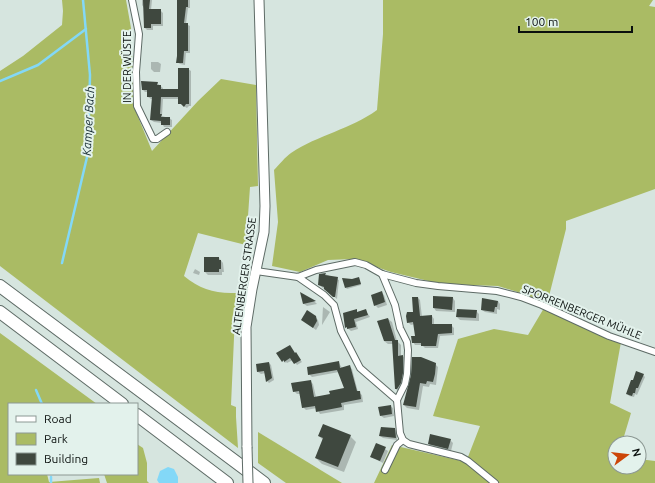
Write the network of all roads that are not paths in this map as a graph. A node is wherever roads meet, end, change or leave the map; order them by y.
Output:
1 (132, 0) edge
2 (259, 0) edge
3 (166, 132) dead end
4 (256, 271) junction
5 (382, 274) junction
6 (298, 277) junction
7 (0, 286) edge
8 (0, 312) edge
9 (655, 352) edge
10 (397, 400) junction
11 (121, 403) edge
12 (138, 416) edge
13 (403, 440) junction
14 (385, 470) dead end
15 (227, 483) edge
16 (248, 483) edge
17 (264, 483) edge
18 (495, 483) edge

1 - 3 street, IN DER WÜSTE
2 - 4 main road, ALTENBERGER STRASSE
4 - 6 street, SPORRENBERGER MÜHLE
4 - 16 main road, ALTENBERGER STRASSE, bridge
5 - 6 street, SPORRENBERGER MÜHLE
5 - 9 street, SPORRENBERGER MÜHLE
5 - 10 street
6 - 10 street, SPORRENBERGER MÜHLE
7 - 17 highway
8 - 11 highway
10 - 13 street
12 - 15 highway
13 - 14 street
13 - 18 street

